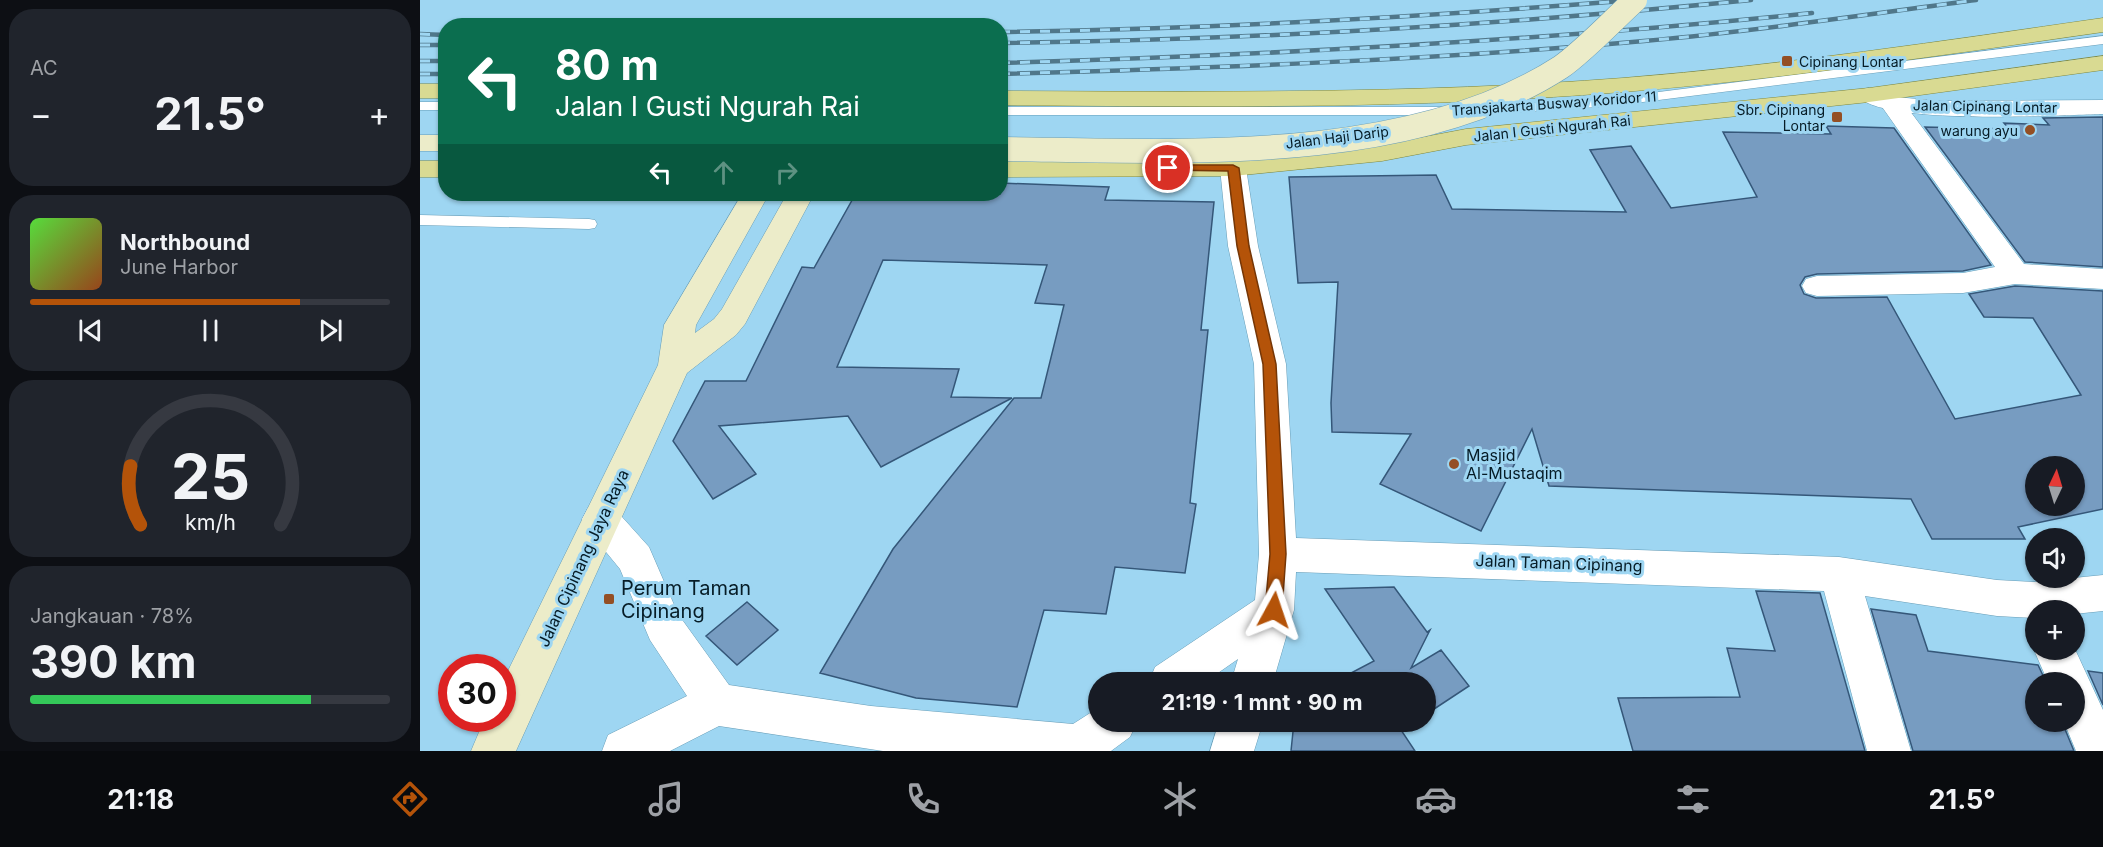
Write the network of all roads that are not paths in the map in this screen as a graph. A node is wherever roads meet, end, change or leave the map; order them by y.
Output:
1 (1616, 0) edge
2 (1635, 0) edge
3 (2103, 25) edge
4 (2007, 38) junction
5 (2103, 40) edge
6 (2029, 51) junction
7 (2103, 63) edge
8 (2058, 69) junction
9 (420, 91) edge
10 (438, 92) edge
11 (1008, 98) edge
12 (1880, 99) junction
13 (420, 106) edge
14 (438, 106) edge
15 (2103, 107) edge
16 (1008, 111) edge
17 (420, 124) edge
18 (438, 124) edge
19 (1008, 127) edge
20 (420, 143) edge
21 (438, 143) edge
22 (1008, 149) edge
23 (1233, 168) junction
24 (420, 169) edge
25 (438, 169) edge
26 (1008, 169) edge
27 (751, 201) edge
28 (796, 201) edge
29 (420, 220) edge
30 (589, 224) dead end
31 (2015, 274) junction
32 (2103, 279) edge
33 (1817, 286) dead end
34 (674, 365) junction
35 (601, 519) junction
36 (1278, 554) junction
37 (1839, 574) junction
38 (2103, 593) edge
39 (2064, 600) edge
40 (2025, 603) edge
41 (1274, 610) junction
42 (1184, 672) edge
43 (1255, 672) edge
44 (717, 704) junction
45 (2085, 720) edge
46 (1102, 732) edge
47 (1237, 732) edge
48 (1080, 749) edge
49 (493, 751) edge
50 (624, 751) edge
51 (1232, 751) edge
52 (1889, 751) edge
53 (2099, 751) edge

1 - 19 main road, Jalan Haji Darip
2 - 22 main road, Jalan Haji Darip, bridge
3 - 4 main road
4 - 6 main road
4 - 11 main road
5 - 6 lane, Transjakarta Busway Koridor 11
6 - 8 main road
6 - 16 lane, Transjakarta Busway Koridor 11
7 - 8 main road, Jalan I Gusti Ngurah Rai
8 - 12 main road, Jalan I Gusti Ngurah Rai
9 - 10 main road
12 - 15 street, Jalan Cipinang Lontar
12 - 23 main road, Jalan I Gusti Ngurah Rai
12 - 31 street
13 - 14 lane
17 - 18 main road
20 - 21 main road
23 - 26 main road, Jalan I Gusti Ngurah Rai
23 - 36 street
24 - 25 main road
27 - 34 main road, Jalan Cipinang Jaya Raya
28 - 34 main road, Jalan Cipinang Jaya Raya
29 - 30 lane
31 - 32 street
31 - 33 street
34 - 35 main road, Jalan Cipinang Jaya Raya
35 - 44 street
35 - 49 main road, Jalan Cipinang Jaya Raya
36 - 37 street, Jalan Taman Cipinang
36 - 41 street
37 - 40 street, Jalan Taman Cipinang
37 - 52 street
38 - 39 street, Jalan Taman Cipinang
41 - 42 street
41 - 43 street
44 - 48 street
44 - 50 street
45 - 53 street
46 - 48 street
47 - 51 street

